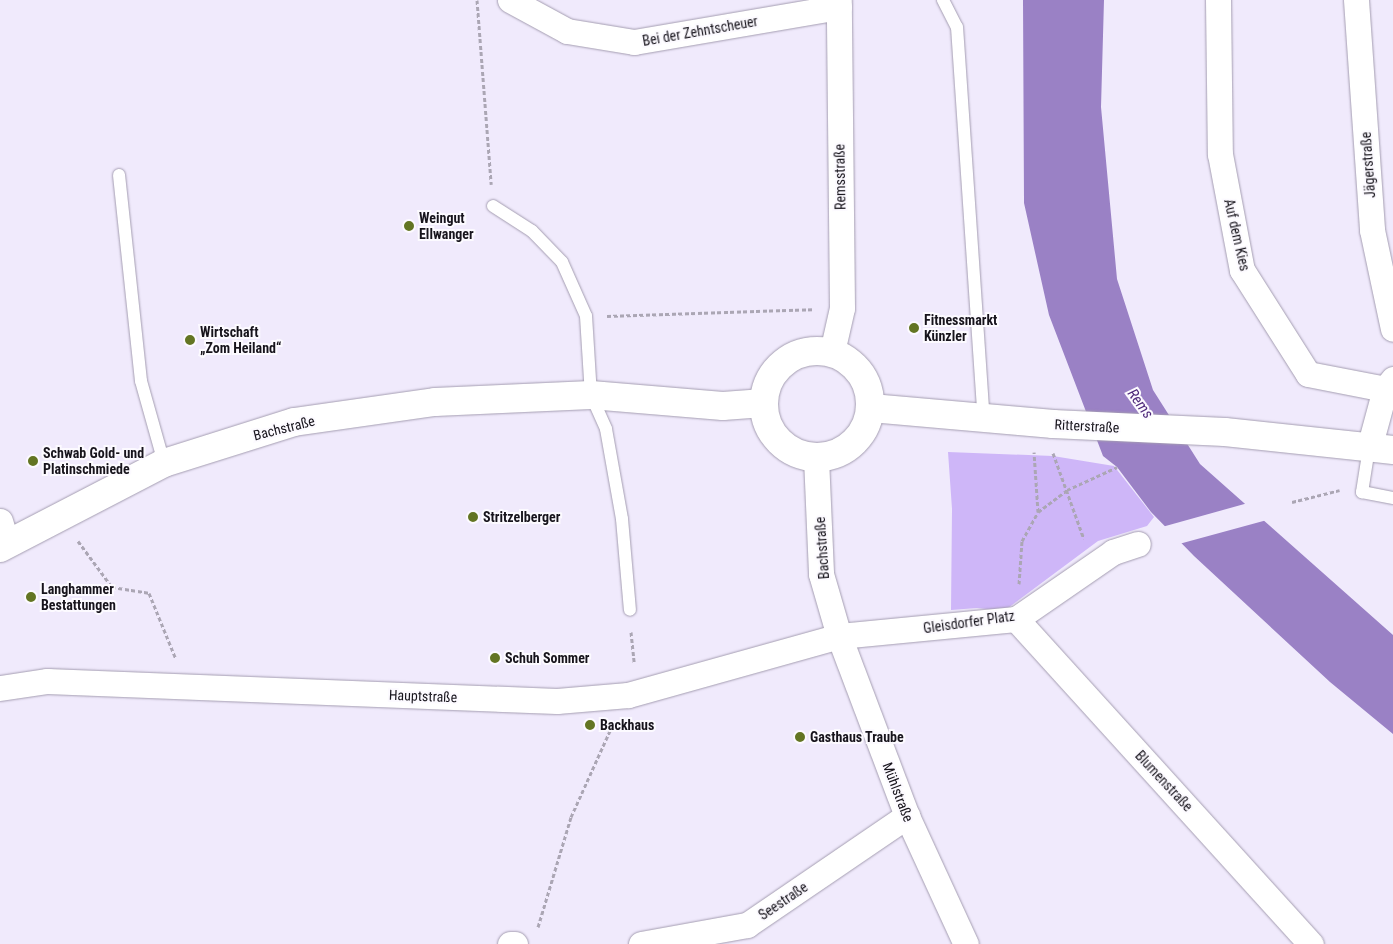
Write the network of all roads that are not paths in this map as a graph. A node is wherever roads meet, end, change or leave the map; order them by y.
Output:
1 (510, 0) edge
2 (943, 0) edge
3 (1218, 0) edge
4 (1356, 0) edge
5 (839, 3) edge
6 (119, 175) dead end
7 (493, 206) road end
8 (1393, 329) edge
9 (832, 352) junction
10 (1389, 384) edge
11 (591, 395) junction
12 (764, 403) junction
13 (871, 408) junction
14 (984, 419) junction
15 (1381, 449) edge
16 (816, 458) junction
17 (164, 464) junction
18 (1393, 498) edge
19 (2, 538) edge
20 (1138, 544) dead end
21 (630, 610) road end
22 (1016, 619) junction
23 (840, 636) junction
24 (0, 688) edge
25 (907, 816) junction
26 (525, 939) edge
27 (510, 944) edge
28 (641, 944) edge
29 (966, 944) edge
30 (1311, 944) edge

1 - 5 street, Bei der Zehntscheuer
2 - 14 lane
3 - 10 street, Auf dem Kies
4 - 8 street, Jägerstraße
5 - 9 street, Remsstraße
6 - 17 lane
7 - 11 lane
9 - 12 main road
9 - 13 main road
10 - 15 street
11 - 12 main road, Bachstraße
11 - 17 main road, Bachstraße
11 - 21 lane
12 - 16 main road
13 - 14 main road, Ritterstraße
13 - 16 main road
14 - 15 main road, Ritterstraße
15 - 18 lane
16 - 23 street, Bachstraße
17 - 19 main road, Bachstraße
20 - 22 street, Gleisdorfer Platz
22 - 23 street, Gleisdorfer Platz
22 - 30 street, Blumenstraße
23 - 24 street, Hauptstraße
23 - 25 street, Mühlstraße
25 - 28 street, Seestraße
25 - 29 street, Mühlstraße
26 - 27 street

